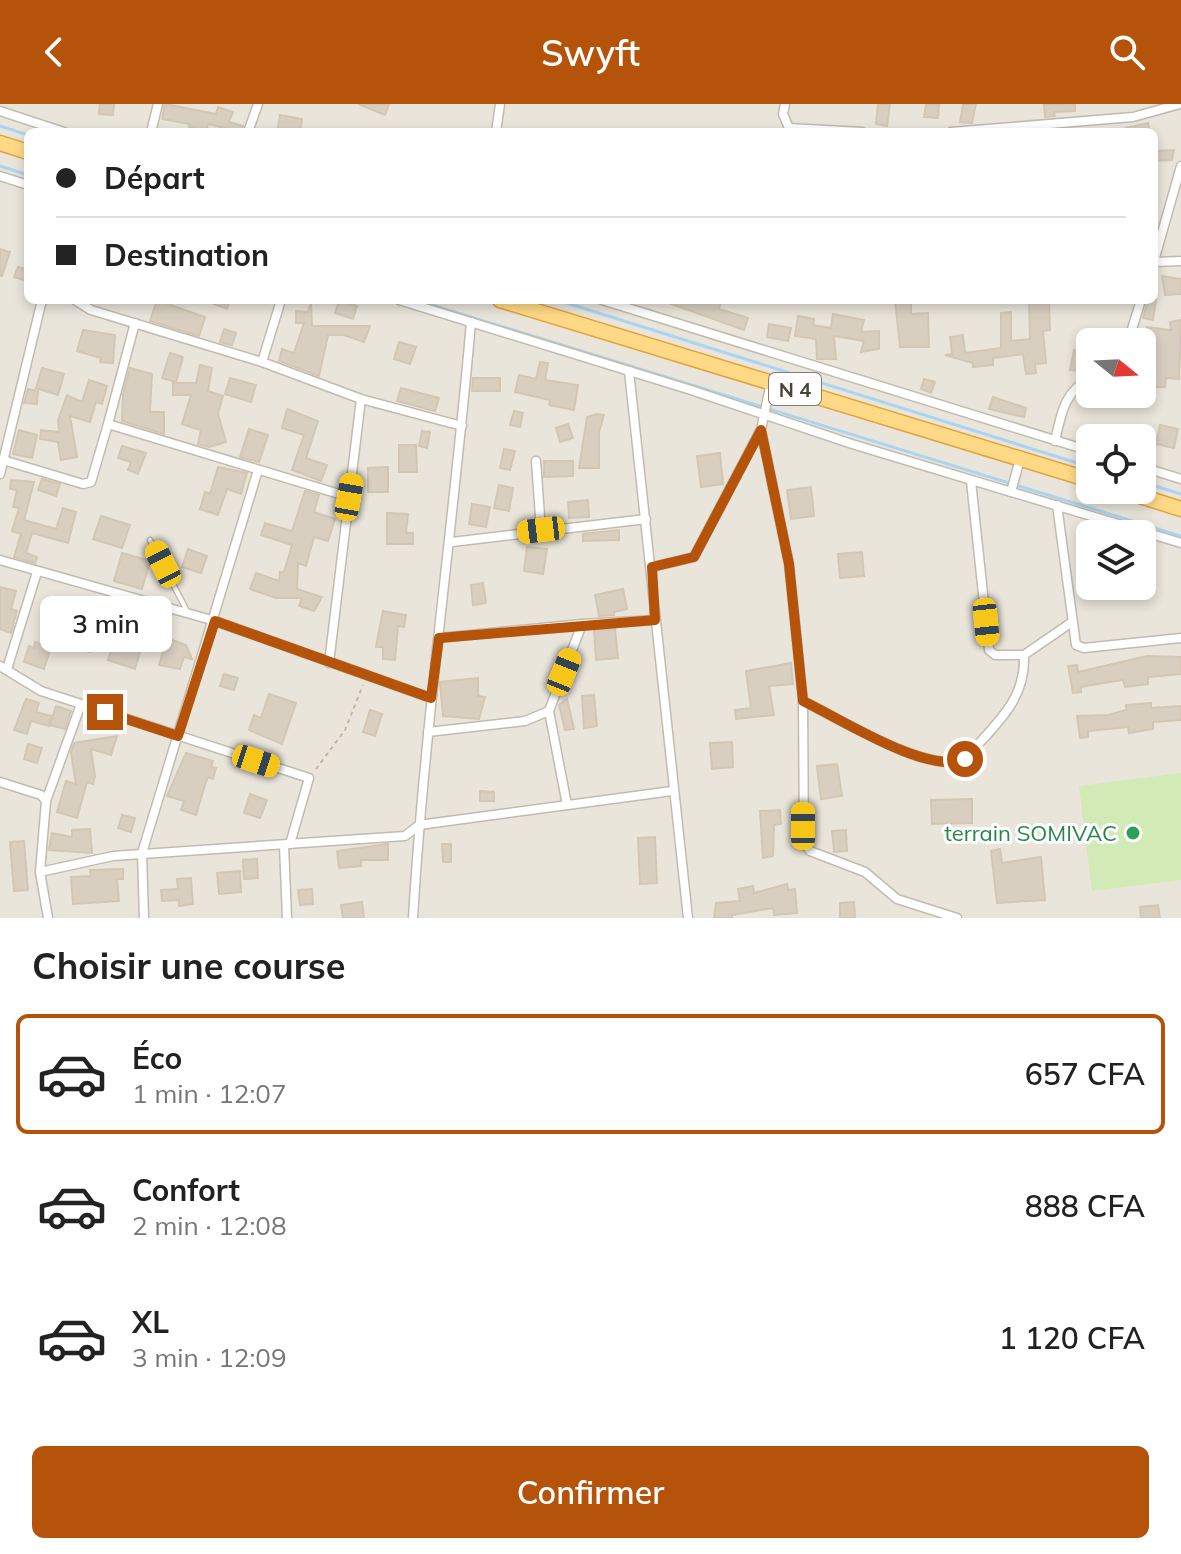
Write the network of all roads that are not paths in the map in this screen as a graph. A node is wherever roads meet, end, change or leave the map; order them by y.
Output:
1 (158, 104) edge
2 (258, 104) edge
3 (500, 104) edge
4 (785, 104) edge
5 (1180, 104) edge
6 (0, 111) edge
7 (52, 128) edge
8 (152, 128) edge
9 (249, 128) edge
10 (497, 128) edge
11 (789, 128) edge
12 (1000, 128) edge
13 (0, 143) edge
14 (24, 151) edge
15 (1181, 166) edge
16 (0, 176) edge
17 (24, 184) edge
18 (1158, 247) edge
19 (1158, 261) edge
20 (1181, 261) edge
21 (41, 304) edge
22 (81, 304) edge
23 (280, 304) edge
24 (412, 304) edge
25 (513, 304) edge
26 (615, 304) edge
27 (1140, 304) edge
28 (471, 322) junction
29 (135, 323) junction
30 (1132, 328) edge
31 (262, 362) junction
32 (629, 371) junction
33 (771, 382) junction
34 (1076, 386) edge
35 (361, 399) junction
36 (765, 408) junction
37 (108, 424) junction
38 (462, 426) junction
39 (761, 430) junction
40 (1055, 441) junction
41 (1076, 447) edge
42 (1020, 459) junction
43 (3, 460) junction
44 (536, 461) dead end
45 (258, 470) junction
46 (1156, 471) edge
47 (0, 474) edge
48 (1076, 476) edge
49 (1181, 479) edge
50 (971, 481) junction
51 (1011, 492) junction
52 (349, 497) junction
53 (1156, 501) edge
54 (1057, 505) junction
55 (1181, 509) edge
56 (646, 519) junction
57 (541, 530) junction
58 (150, 540) dead end
59 (452, 542) junction
60 (1181, 543) edge
61 (0, 560) edge
62 (652, 567) junction
63 (37, 572) junction
64 (188, 614) junction
65 (655, 620) junction
66 (215, 621) junction
67 (1072, 622) junction
68 (582, 624) junction
69 (439, 638) junction
70 (1181, 638) edge
71 (1024, 655) junction
72 (329, 663) junction
73 (3, 668) edge
74 (431, 698) junction
75 (803, 701) junction
76 (81, 704) junction
77 (549, 711) junction
78 (428, 732) junction
79 (178, 736) junction
80 (0, 782) edge
81 (672, 791) junction
82 (46, 801) junction
83 (567, 805) junction
84 (419, 825) junction
85 (287, 844) junction
86 (142, 853) junction
87 (40, 872) junction
88 (48, 918) edge
89 (144, 918) edge
90 (287, 918) edge
91 (413, 918) edge
92 (688, 918) edge
93 (957, 918) edge

1 - 8 street
2 - 9 street
3 - 10 street
4 - 11 street
5 - 12 street
6 - 7 street
13 - 14 highway
15 - 18 street
16 - 17 street
19 - 20 street
21 - 43 street
22 - 29 street
23 - 31 street
24 - 28 street
25 - 33 highway, N 4
26 - 40 street
27 - 30 street
28 - 32 street
28 - 38 street
29 - 31 street
29 - 37 street
31 - 35 street
32 - 36 street
32 - 56 street
33 - 36 street
33 - 42 highway, N 4
34 - 40 street
35 - 38 street
35 - 52 street
36 - 39 street
36 - 50 street
37 - 43 street
37 - 45 street
38 - 59 street
39 - 62 street
39 - 75 street
40 - 41 street
42 - 48 highway, N 4
42 - 51 street
43 - 47 street
44 - 57 street
45 - 52 street
45 - 66 street
46 - 49 street
50 - 51 street
50 - 71 street
51 - 54 street
52 - 72 street
53 - 55 highway
54 - 60 street
54 - 67 street
56 - 57 street
56 - 62 street
57 - 59 street
58 - 64 lane
59 - 69 street
61 - 63 street
62 - 65 street
63 - 64 street
63 - 73 street
64 - 66 street
65 - 68 street
65 - 81 street
66 - 72 street
66 - 79 street
67 - 70 street
67 - 71 street
68 - 69 street
68 - 77 street
69 - 74 street
71 - 75 street
72 - 74 street
73 - 76 street
74 - 78 street
75 - 93 street
76 - 79 street
76 - 82 street
77 - 78 street
77 - 83 street
78 - 84 street
79 - 85 street
79 - 86 street
80 - 82 street
81 - 83 street
81 - 92 street
82 - 87 street
83 - 84 street
84 - 85 street
84 - 91 street
85 - 86 street
85 - 90 street
86 - 87 street
86 - 89 street
87 - 88 street

